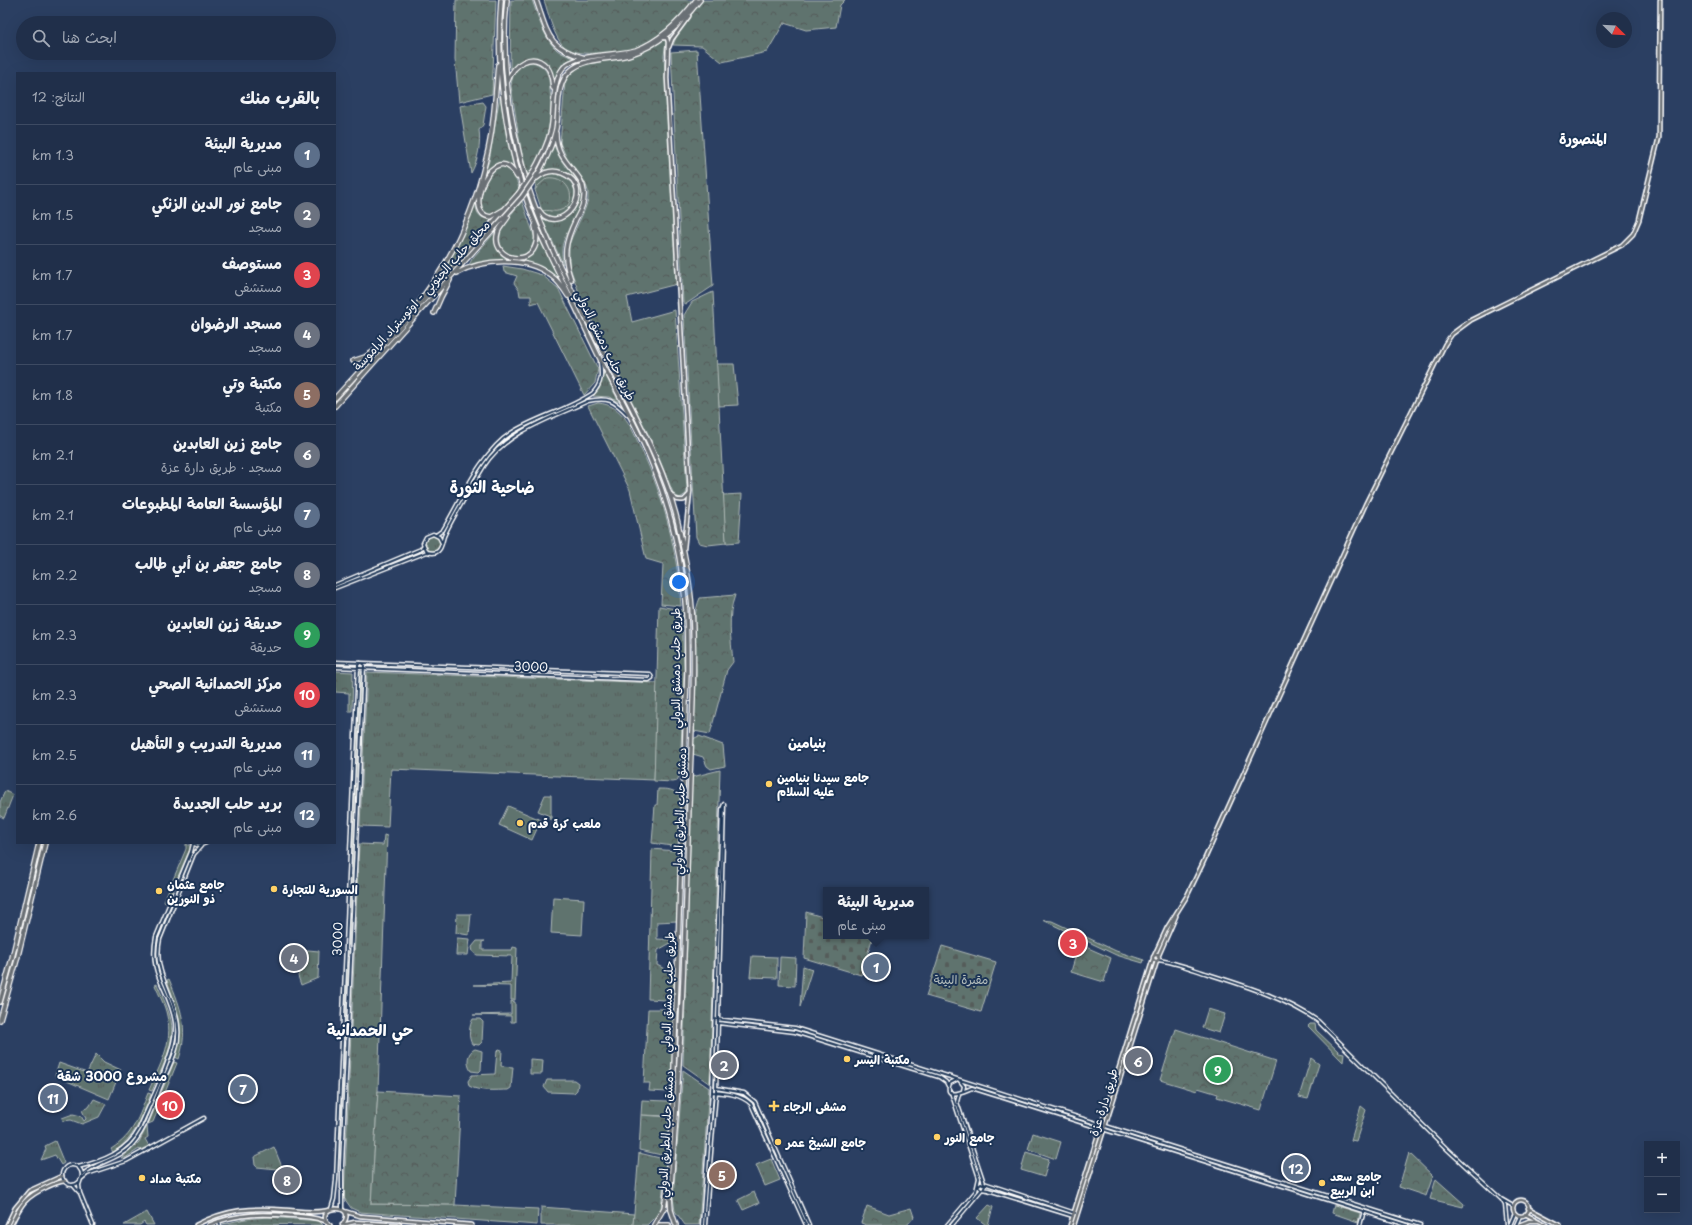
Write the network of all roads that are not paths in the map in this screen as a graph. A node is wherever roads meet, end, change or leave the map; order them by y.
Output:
1 (501, 0) edge
2 (507, 0) edge
3 (536, 0) edge
4 (696, 0) edge
5 (700, 0) edge
6 (1660, 0) edge
7 (692, 11) junction
8 (662, 38) junction
9 (668, 51) junction
10 (499, 52) junction
11 (586, 60) junction
12 (508, 84) junction
13 (555, 101) junction
14 (556, 129) junction
15 (533, 181) junction
16 (521, 184) junction
17 (531, 193) junction
18 (511, 203) junction
19 (514, 207) junction
20 (532, 213) junction
21 (453, 275) junction
22 (578, 300) junction
23 (574, 303) junction
24 (434, 313) dead end
25 (410, 316) junction
26 (383, 345) junction
27 (598, 355) junction
28 (353, 361) dead end
29 (588, 396) junction
30 (336, 397) edge
31 (590, 400) junction
32 (336, 405) edge
33 (631, 418) junction
34 (664, 481) junction
35 (690, 491) junction
36 (436, 535) junction
37 (442, 543) junction
38 (423, 546) junction
39 (427, 552) junction
40 (684, 553) junction
41 (336, 585) edge
42 (336, 588) edge
43 (336, 662) edge
44 (360, 663) junction
45 (336, 667) edge
46 (358, 668) junction
47 (364, 668) junction
48 (39, 844) edge
49 (45, 844) edge
50 (192, 844) edge
51 (204, 844) edge
52 (201, 846) junction
53 (1186, 896) junction
54 (164, 919) junction
55 (167, 920) junction
56 (1153, 957) junction
57 (1158, 959) junction
58 (0, 1002) edge
59 (715, 1019) junction
60 (718, 1019) junction
61 (0, 1020) edge
62 (715, 1022) junction
63 (718, 1023) junction
64 (959, 1080) junction
65 (949, 1087) junction
66 (712, 1088) junction
67 (716, 1088) junction
68 (963, 1091) junction
69 (712, 1092) junction
70 (716, 1092) junction
71 (951, 1092) junction
72 (959, 1094) junction
73 (152, 1101) junction
74 (760, 1112) junction
75 (756, 1114) junction
76 (204, 1118) dead end
77 (145, 1120) junction
78 (1101, 1126) junction
79 (1105, 1127) junction
80 (78, 1167) junction
81 (82, 1175) junction
82 (62, 1176) junction
83 (81, 1178) junction
84 (65, 1181) junction
85 (984, 1183) junction
86 (72, 1184) junction
87 (979, 1184) junction
88 (983, 1189) junction
89 (80, 1193) junction
90 (1501, 1199) junction
91 (1513, 1206) junction
92 (1078, 1208) junction
93 (1528, 1208) junction
94 (330, 1210) junction
95 (343, 1210) junction
96 (1364, 1212) junction
97 (1074, 1214) junction
98 (1515, 1214) junction
99 (1525, 1214) junction
100 (1520, 1216) junction
101 (219, 1221) junction
102 (1538, 1221) junction
103 (327, 1222) junction
104 (6, 1225) edge
105 (11, 1225) edge
106 (93, 1225) edge
107 (196, 1225) edge
108 (209, 1225) edge
109 (220, 1225) edge
110 (330, 1225) edge
111 (342, 1225) edge
112 (400, 1225) edge
113 (472, 1225) edge
114 (654, 1225) edge
115 (658, 1225) edge
116 (669, 1225) edge
117 (676, 1225) edge
118 (702, 1225) edge
119 (705, 1225) edge
120 (808, 1225) edge
121 (947, 1225) edge
122 (952, 1225) edge
123 (1070, 1225) edge
124 (1074, 1225) edge
125 (1360, 1225) edge
126 (1407, 1225) edge
127 (1420, 1225) edge
128 (1507, 1225) edge
129 (1510, 1225) edge
130 (1516, 1225) edge
131 (1519, 1225) edge
132 (1547, 1225) edge
133 (1560, 1225) edge

1 - 10 highway, طريق حلب دمشق الدولي
2 - 12 highway, طريق حلب دمشق الدولي
3 - 11 highway
4 - 11 highway
5 - 7 highway
6 - 53 main road
7 - 8 highway
7 - 9 main road
8 - 9 main road
8 - 11 highway
9 - 35 main road
10 - 16 highway, طريق حلب دمشق الدولي
10 - 25 highway
11 - 13 highway
11 - 14 highway
12 - 13 highway
12 - 17 highway, طريق حلب دمشق الدولي
13 - 18 highway, محلق حلب الجنوبي - اوتوستراد الراموسة, bridge
14 - 15 highway, محلق حلب الجنوبي - اوتوستراد الراموسة
14 - 22 highway
15 - 17 highway
15 - 19 highway, محلق حلب الجنوبي - اوتوستراد الراموسة, bridge
16 - 18 highway
16 - 20 highway, طريق حلب دمشق الدولي
17 - 22 highway, طريق حلب دمشق الدولي
18 - 25 highway, محلق حلب الجنوبي - اوتوستراد الراموسة
19 - 20 highway
19 - 21 highway, محلق حلب الجنوبي - اوتوستراد الراموسة
20 - 23 highway, طريق حلب دمشق الدولي
21 - 23 highway
21 - 24 highway
21 - 32 highway, محلق حلب الجنوبي - اوتوستراد الراموسة
22 - 34 highway, دمشق حلب الطريق الدولي
23 - 27 highway, طريق حلب دمشق الدولي
25 - 26 highway, محلق حلب الجنوبي - اوتوستراد الراموسة
26 - 28 highway
26 - 30 highway, محلق حلب الجنوبي - اوتوستراد الراموسة
27 - 29 street
27 - 33 highway, طريق حلب دمشق الدولي
29 - 31 street
29 - 36 street
31 - 33 street
31 - 37 street
33 - 114 highway, طريق حلب دمشق الدولي
34 - 35 main road
34 - 40 highway, دمشق حلب الطريق الدولي
35 - 40 main road
36 - 37 street
36 - 38 street
37 - 39 street
38 - 39 street
38 - 41 street
39 - 42 street
40 - 117 highway, دمشق حلب الطريق الدولي
43 - 44 street
44 - 46 street, 3000
44 - 47 street
44 - 47 street, 3000
45 - 46 street, 3000
46 - 47 street, 3000
46 - 94 street, 3000
47 - 95 street, 3000
48 - 58 highway
49 - 61 highway
50 - 52 street
50 - 54 street
51 - 52 street
52 - 55 street
53 - 56 main road
53 - 57 main road, طريق دارة عزة
54 - 55 street
54 - 73 street
55 - 73 street
56 - 57 main road
56 - 57 main road
56 - 78 main road
57 - 79 main road, طريق دارة عزة
57 - 90 street
59 - 60 street
59 - 60 street
59 - 62 street
60 - 63 street
60 - 64 street
62 - 63 street
62 - 66 street
63 - 65 street
63 - 67 street
64 - 65 street
64 - 68 street
64 - 78 street
65 - 71 street
66 - 67 street
66 - 69 street
67 - 70 street
67 - 74 street
68 - 72 street
68 - 78 street
69 - 70 street
69 - 118 street
70 - 75 street
70 - 119 street
71 - 72 street
71 - 87 street
72 - 85 street
73 - 77 street
74 - 75 street
74 - 120 street
75 - 120 street
76 - 83 street
77 - 80 street
77 - 81 street
78 - 79 street
78 - 92 main road
79 - 92 main road, طريق دارة عزة
79 - 96 street
79 - 127 street
80 - 81 street
80 - 82 street
81 - 83 street
82 - 84 street
82 - 104 main road
83 - 86 street
83 - 89 street
84 - 86 street
84 - 105 main road
85 - 87 street
85 - 88 street
85 - 97 street
86 - 89 street
87 - 88 street
87 - 121 street
88 - 97 street
88 - 122 street
89 - 106 street
90 - 91 street
90 - 128 street
91 - 93 main road
91 - 98 main road
92 - 97 main road
92 - 124 main road, طريق دارة عزة
93 - 99 main road
93 - 133 main road
94 - 95 main road
94 - 103 main road
94 - 107 main road
95 - 111 main road
95 - 113 main road
96 - 125 street
96 - 126 street
97 - 123 main road
98 - 100 main road
98 - 129 street
99 - 100 main road
99 - 102 main road
100 - 130 street
101 - 103 main road
101 - 108 main road
101 - 109 street
102 - 131 main road
102 - 132 main road
103 - 110 main road
111 - 112 main road
115 - 116 highway

